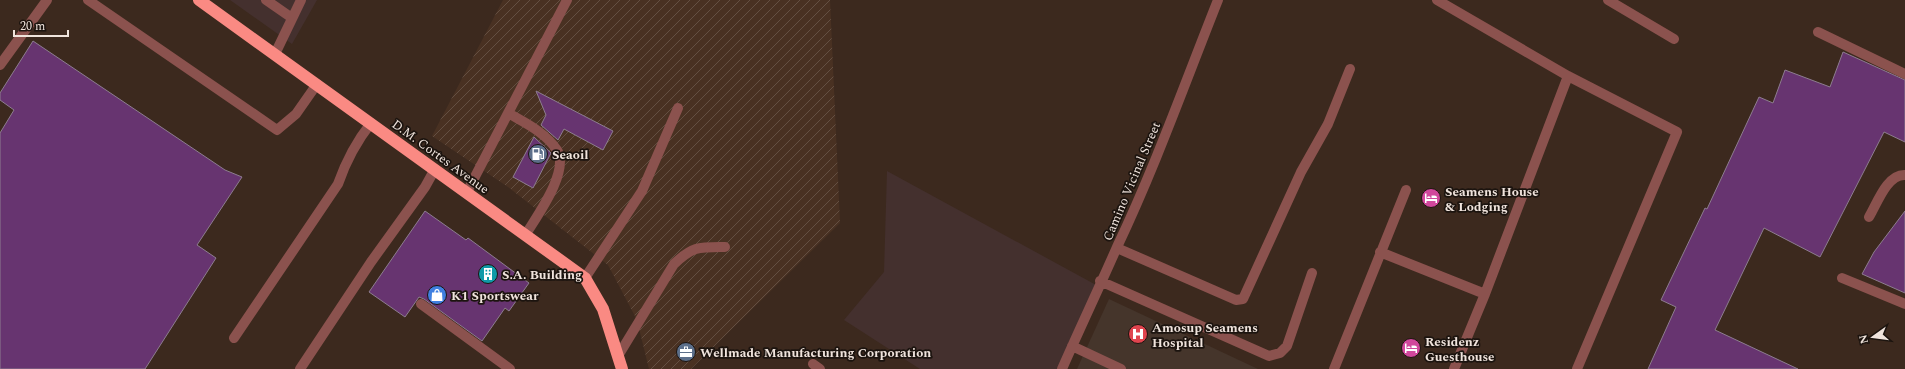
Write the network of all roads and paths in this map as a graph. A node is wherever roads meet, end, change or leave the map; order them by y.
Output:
1 (47, 0) edge
2 (88, 0) edge
3 (199, 0) edge
4 (266, 0) edge
5 (301, 0) edge
6 (567, 0) edge
7 (1218, 0) edge
8 (1437, 0) edge
9 (1608, 0) edge
10 (292, 18) junction
11 (1818, 32) dead end
12 (1674, 39) dead end
13 (275, 54) junction
14 (0, 65) edge
15 (1350, 69) dead end
16 (1905, 74) edge
17 (1568, 76) junction
18 (317, 84) junction
19 (678, 108) dead end
20 (508, 113) junction
21 (371, 123) junction
22 (435, 169) junction
23 (1905, 176) edge
24 (1406, 190) dead end
25 (467, 192) junction
26 (1870, 217) dead end
27 (526, 234) junction
28 (725, 247) dead end
29 (1117, 248) junction
30 (1380, 252) junction
31 (1312, 273) dead end
32 (585, 278) junction
33 (1842, 278) dead end
34 (1100, 281) junction
35 (1485, 294) junction
36 (421, 304) dead end
37 (1905, 304) edge
38 (234, 338) dead end
39 (1072, 346) junction
40 (618, 356) junction
41 (1100, 359) junction
42 (300, 369) edge
43 (510, 369) edge
44 (622, 369) edge
45 (1062, 369) edge
46 (1096, 369) edge
47 (1121, 369) edge
48 (1334, 369) edge
49 (1454, 369) edge
50 (1576, 369) edge

1 - 14 street
2 - 18 street
3 - 13 highway, D.M. Cortes Avenue
4 - 10 street
5 - 10 street
6 - 20 street
7 - 29 street, Camino Vicinal Street
8 - 17 street
9 - 12 street
10 - 13 street
11 - 16 street
13 - 18 highway, D.M. Cortes Avenue
15 - 29 street
17 - 35 street
17 - 50 street
18 - 21 highway, D.M. Cortes Avenue
19 - 32 street
20 - 25 street
20 - 27 street
21 - 22 highway, D.M. Cortes Avenue
21 - 38 street
22 - 25 highway, D.M. Cortes Avenue
22 - 42 street
23 - 26 street
24 - 30 street
25 - 27 highway, D.M. Cortes Avenue
27 - 32 highway, D.M. Cortes Avenue
28 - 40 street
29 - 34 street, Camino Vicinal Street
30 - 35 street
30 - 48 street
31 - 34 street
32 - 40 highway, D.M. Cortes Avenue
33 - 37 street
34 - 39 street, Camino Vicinal Street
35 - 49 street
36 - 43 street
39 - 41 street
39 - 45 street, Camino Vicinal Street
40 - 44 highway, D.M. Cortes Avenue
41 - 46 street
41 - 47 street

